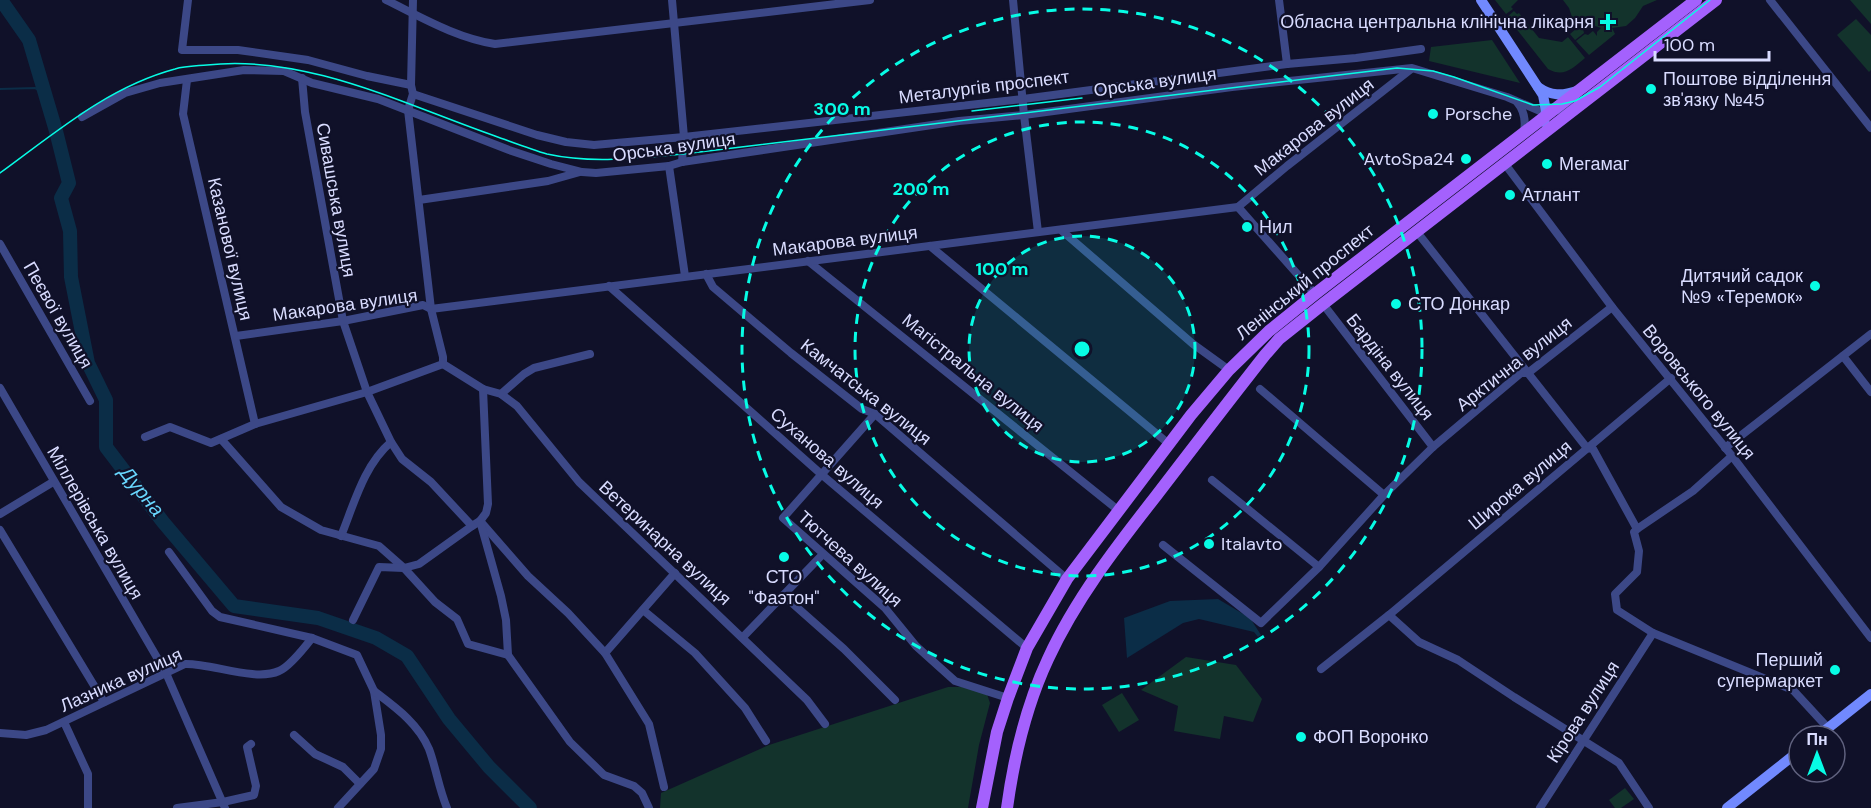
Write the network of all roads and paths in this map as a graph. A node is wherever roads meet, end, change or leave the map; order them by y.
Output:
1 (188, 0) edge
2 (386, 0) edge
3 (413, 0) edge
4 (672, 0) edge
5 (870, 0) edge
6 (1013, 0) edge
7 (1279, 0) edge
8 (1481, 0) edge
9 (1696, 0) edge
10 (1716, 0) edge
11 (1770, 0) edge
12 (412, 13) junction
13 (675, 23) junction
14 (1421, 49) dead end
15 (1287, 64) junction
16 (1413, 68) junction
17 (302, 78) junction
18 (187, 80) junction
19 (411, 85) junction
20 (1538, 86) junction
21 (1579, 90) junction
22 (413, 94) junction
23 (1595, 95) junction
24 (1023, 99) junction
25 (1516, 100) junction
26 (408, 110) junction
27 (1546, 113) junction
28 (1024, 115) junction
29 (82, 117) dead end
30 (1871, 128) edge
31 (1524, 134) junction
32 (684, 137) junction
33 (1525, 148) junction
34 (682, 162) junction
35 (1505, 164) junction
36 (669, 166) junction
37 (582, 172) junction
38 (419, 200) junction
39 (1238, 207) junction
40 (1061, 230) junction
41 (1038, 232) junction
42 (1417, 232) junction
43 (0, 244) edge
44 (930, 246) junction
45 (808, 261) junction
46 (706, 274) junction
47 (685, 276) junction
48 (609, 286) junction
49 (1315, 294) junction
50 (1323, 304) junction
51 (1611, 307) junction
52 (431, 309) junction
53 (343, 321) junction
54 (1871, 334) edge
55 (236, 336) junction
56 (591, 354) dead end
57 (1843, 356) junction
58 (443, 364) junction
59 (1229, 370) junction
60 (1528, 373) junction
61 (1671, 378) junction
62 (0, 388) edge
63 (483, 389) junction
64 (1260, 389) dead end
65 (367, 392) junction
66 (1871, 392) edge
67 (501, 394) junction
68 (90, 401) dead end
69 (875, 414) junction
70 (255, 424) junction
71 (145, 437) dead end
72 (221, 439) junction
73 (391, 442) junction
74 (1169, 444) junction
75 (1433, 447) junction
76 (1587, 448) junction
77 (1725, 448) junction
78 (1732, 456) junction
79 (821, 474) junction
80 (1212, 480) dead end
81 (53, 482) junction
82 (1384, 495) junction
83 (0, 514) edge
84 (1114, 516) junction
85 (480, 521) junction
86 (472, 526) junction
87 (1637, 529) junction
88 (0, 530) edge
89 (341, 536) junction
90 (1123, 538) junction
91 (1095, 542) junction
92 (1163, 545) dead end
93 (169, 552) dead end
94 (1113, 552) junction
95 (823, 554) junction
96 (1319, 567) junction
97 (404, 568) junction
98 (675, 573) junction
99 (1067, 579) junction
100 (783, 595) junction
101 (643, 610) junction
102 (1389, 615) junction
103 (352, 620) dead end
104 (1653, 633) junction
105 (312, 638) junction
106 (743, 638) junction
107 (1871, 638) edge
108 (1027, 648) junction
109 (605, 653) junction
110 (508, 655) junction
111 (1322, 669) dead end
112 (166, 673) junction
113 (374, 691) junction
114 (1871, 694) edge
115 (1008, 698) junction
116 (895, 700) dead end
117 (104, 702) junction
118 (64, 722) junction
119 (825, 724) dead end
120 (1824, 724) edge
121 (1833, 724) edge
122 (0, 733) edge
123 (294, 735) dead end
124 (766, 741) dead end
125 (1585, 741) junction
126 (251, 744) dead end
127 (1787, 760) edge
128 (360, 784) junction
129 (664, 788) dead end
130 (224, 805) edge
131 (88, 808) edge
132 (177, 808) edge
133 (338, 808) edge
134 (447, 808) edge
135 (649, 808) edge
136 (982, 808) edge
137 (1007, 808) edge
138 (1540, 808) edge
139 (1648, 808) edge
140 (1727, 808) edge

1 - 19 street
2 - 12 street
3 - 12 street
4 - 13 street
5 - 13 street
6 - 24 street
7 - 15 street
8 - 20 main road
9 - 21 main road, Ленінський проспект
10 - 23 main road, Ленінський проспект
11 - 30 street
12 - 13 street
12 - 19 street
13 - 32 street
14 - 15 street, Металургів проспект
15 - 24 street, Металургів проспект
16 - 25 street, Орська вулиця
16 - 28 street, Орська вулиця
16 - 39 street, Макарова вулиця
17 - 18 street, Орська вулиця
17 - 26 street, Орська вулиця
17 - 53 street, Сивашська вулиця
18 - 29 street, Орська вулиця
18 - 55 street, Казанової вулиця
19 - 22 street
20 - 21 main road
20 - 27 main road
21 - 27 main road, Ленінський проспект
22 - 26 street
22 - 32 street, Металургів проспект
23 - 27 street
23 - 33 main road, Ленінський проспект
24 - 28 street
24 - 32 street, Металургів проспект
25 - 27 street, Орська вулиця
25 - 31 street
26 - 37 street, Орська вулиця
26 - 38 street
27 - 31 main road, Ленінський проспект
27 - 33 main road
28 - 34 street, Орська вулиця
28 - 41 street
31 - 49 main road, Ленінський проспект
32 - 34 street
33 - 35 main road, Ленінський проспект
34 - 36 street, Орська вулиця
35 - 42 main road, Ленінський проспект
35 - 51 street, Воровського вулиця
36 - 37 street, Орська вулиця
36 - 47 street
37 - 38 street, Орська вулиця
38 - 52 street
39 - 40 street, Макарова вулиця
39 - 49 street
40 - 41 street, Макарова вулиця
40 - 59 street
41 - 44 street, Макарова вулиця
42 - 50 main road, Ленінський проспект
42 - 60 street
43 - 68 street, Пеєвої вулиця
44 - 45 street, Макарова вулиця
44 - 74 street
45 - 46 street, Макарова вулиця
45 - 84 street, Магістральна вулиця
46 - 47 street, Макарова вулиця
46 - 69 street, Камчатська вулиця
47 - 48 street, Макарова вулиця
48 - 52 street, Макарова вулиця
48 - 79 street, Суханова вулиця
49 - 59 main road, Ленінський проспект
50 - 75 street, Бардіна вулиця
50 - 90 main road, Ленінський проспект
51 - 60 street, Арктична вулиця
51 - 61 street, Воровського вулиця
52 - 53 street, Макарова вулиця
52 - 58 street
53 - 55 street, Макарова вулиця
53 - 65 street, Сивашська вулиця
54 - 57 street
55 - 70 street, Казанової вулиця
56 - 67 street
57 - 66 street
57 - 77 street
58 - 63 street, Ветеринарна вулиця
58 - 65 street
59 - 74 main road, Ленінський проспект
60 - 75 street, Арктична вулиця
60 - 76 street
61 - 76 street, Широка вулиця
61 - 77 street, Воровського вулиця
62 - 81 street, Міллерівська вулиця
63 - 67 street, Ветеринарна вулиця
63 - 85 street
64 - 82 street
65 - 70 street
65 - 73 street, Сивашська вулиця
67 - 98 street, Ветеринарна вулиця
69 - 79 street, Тютчева вулиця
69 - 99 street, Камчатська вулиця
70 - 72 street
71 - 72 street
72 - 89 street
73 - 86 street, Сивашська вулиця
73 - 89 street
74 - 84 main road, Ленінський проспект
75 - 82 street, Арктична вулиця
76 - 87 street
76 - 102 street, Широка вулиця
77 - 78 street, Воровського вулиця
78 - 87 street
78 - 107 street, Воровського вулиця
79 - 95 street, Тютчева вулиця
79 - 108 street, Суханова вулиця
80 - 96 street
81 - 83 street
81 - 112 street, Міллерівська вулиця
82 - 96 street, Арктична вулиця
84 - 90 main road
84 - 91 main road, Ленінський проспект
85 - 86 street
85 - 109 street
85 - 110 street
86 - 97 street
87 - 104 street
88 - 117 street
89 - 97 street
90 - 94 main road, Ленінський проспект
91 - 94 main road
91 - 99 main road, Ленінський проспект
92 - 96 street, Арктична вулиця
93 - 105 street
94 - 137 main road, Ленінський проспект
95 - 100 street
95 - 115 street, Тютчева вулиця
97 - 103 street
97 - 110 street
98 - 101 street
98 - 106 street, Ветеринарна вулиця
99 - 108 main road, Ленінський проспект
100 - 106 street
100 - 116 street
101 - 109 street
101 - 124 street
102 - 111 street, Широка вулиця
102 - 125 street
104 - 120 street
104 - 125 street, Кірова вулиця
105 - 112 street, Лазника вулиця
105 - 113 street
106 - 119 street, Ветеринарна вулиця
108 - 115 main road, Ленінський проспект
109 - 129 street
110 - 135 street
112 - 117 street, Лазника вулиця
112 - 130 street, Міллерівська вулиця
113 - 128 street
113 - 134 street
114 - 121 main road
115 - 136 main road, Ленінський проспект
117 - 118 street, Лазника вулиця
118 - 122 street, Лазника вулиця
118 - 131 street
123 - 128 street
125 - 138 street, Кірова вулиця
125 - 139 street
126 - 130 street
127 - 140 main road
128 - 133 street
130 - 132 street

